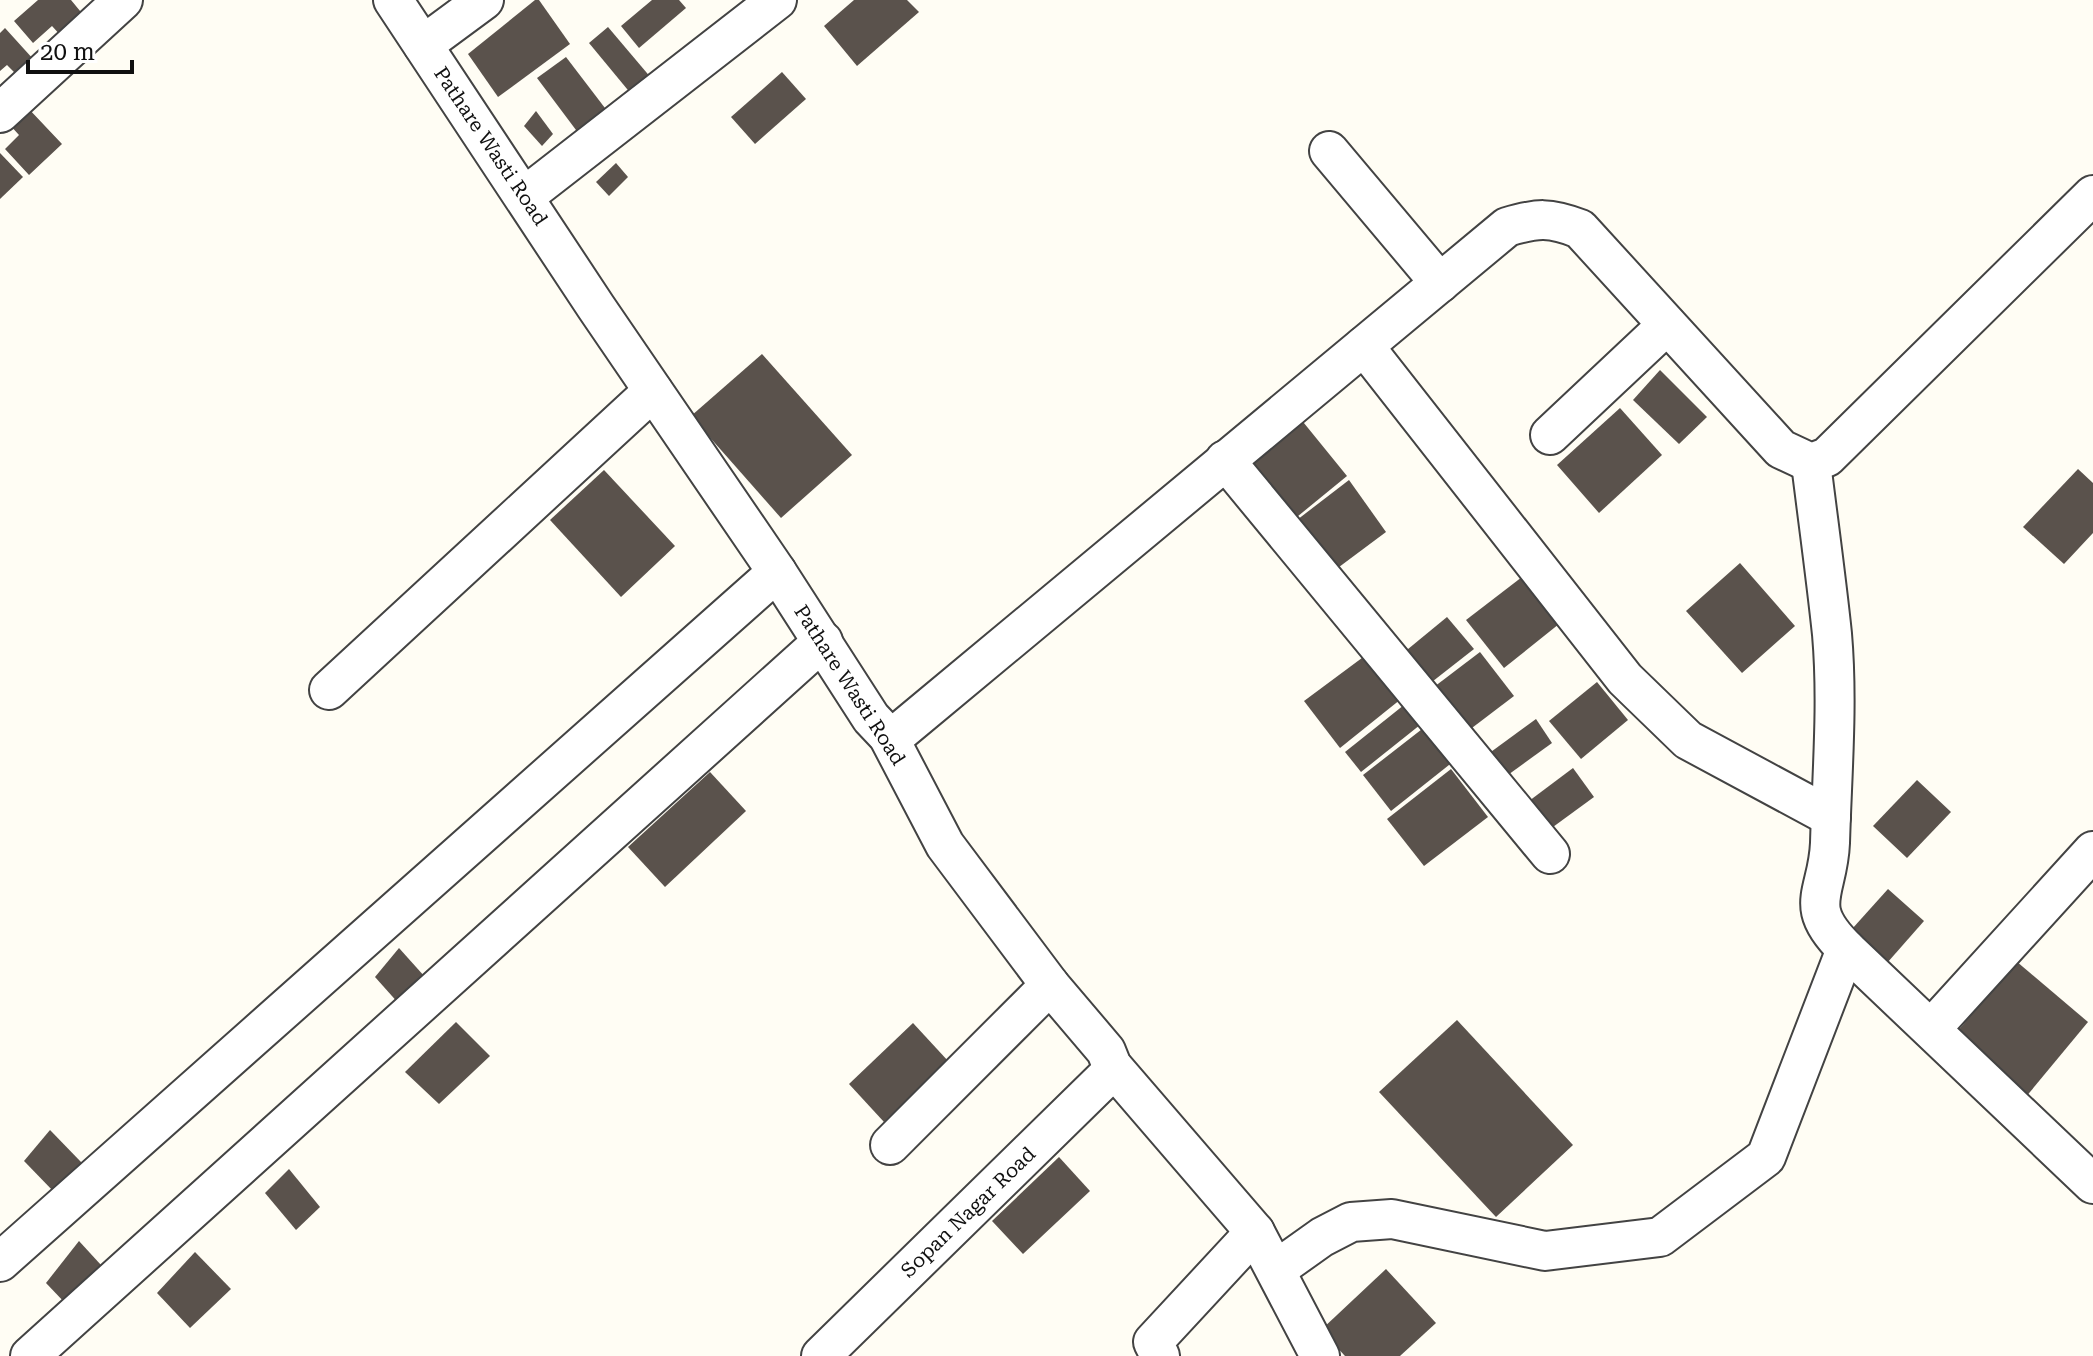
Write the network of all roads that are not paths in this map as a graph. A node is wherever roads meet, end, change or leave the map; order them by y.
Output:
1 (123, 0) edge
2 (393, 0) edge
3 (484, 0) edge
4 (777, 0) edge
5 (423, 45) junction
6 (0, 113) edge
7 (1329, 151) dead end
8 (2093, 195) edge
9 (525, 196) junction
10 (1440, 283) junction
11 (1667, 325) junction
12 (1364, 346) junction
13 (653, 391) junction
14 (1550, 435) dead end
15 (1225, 460) junction
16 (1811, 463) junction
17 (777, 572) junction
18 (823, 641) junction
19 (329, 690) dead end
20 (888, 736) junction
21 (1831, 817) junction
22 (2093, 851) edge
23 (1550, 854) dead end
24 (1846, 949) junction
25 (1050, 985) junction
26 (1931, 1029) junction
27 (1112, 1066) junction
28 (890, 1145) dead end
29 (2093, 1184) edge
30 (1255, 1232) junction
31 (0, 1262) edge
32 (1277, 1269) junction
33 (30, 1356) edge
34 (821, 1356) edge
35 (1160, 1356) edge
36 (1320, 1356) edge

1 - 6 street
2 - 5 street, Pathare Wasti Road
3 - 5 street
4 - 9 street
5 - 9 street, Pathare Wasti Road
7 - 10 street
8 - 16 street
9 - 13 street, Pathare Wasti Road
10 - 11 street
10 - 12 street
11 - 14 street
11 - 16 street
12 - 15 street
12 - 21 street
13 - 17 street, Pathare Wasti Road
13 - 19 street
15 - 20 street
15 - 23 street
16 - 21 street
17 - 18 street, Pathare Wasti Road
17 - 31 street
18 - 20 street, Pathare Wasti Road
18 - 33 street
20 - 25 street, Pathare Wasti Road
21 - 24 street
22 - 26 street
24 - 26 street
24 - 32 street
25 - 27 street, Pathare Wasti Road
25 - 28 street
26 - 29 street
27 - 30 street, Pathare Wasti Road
27 - 34 street, Sopan Nagar Road
30 - 32 street, Pathare Wasti Road
30 - 35 street
32 - 36 street, Pathare Wasti Road

